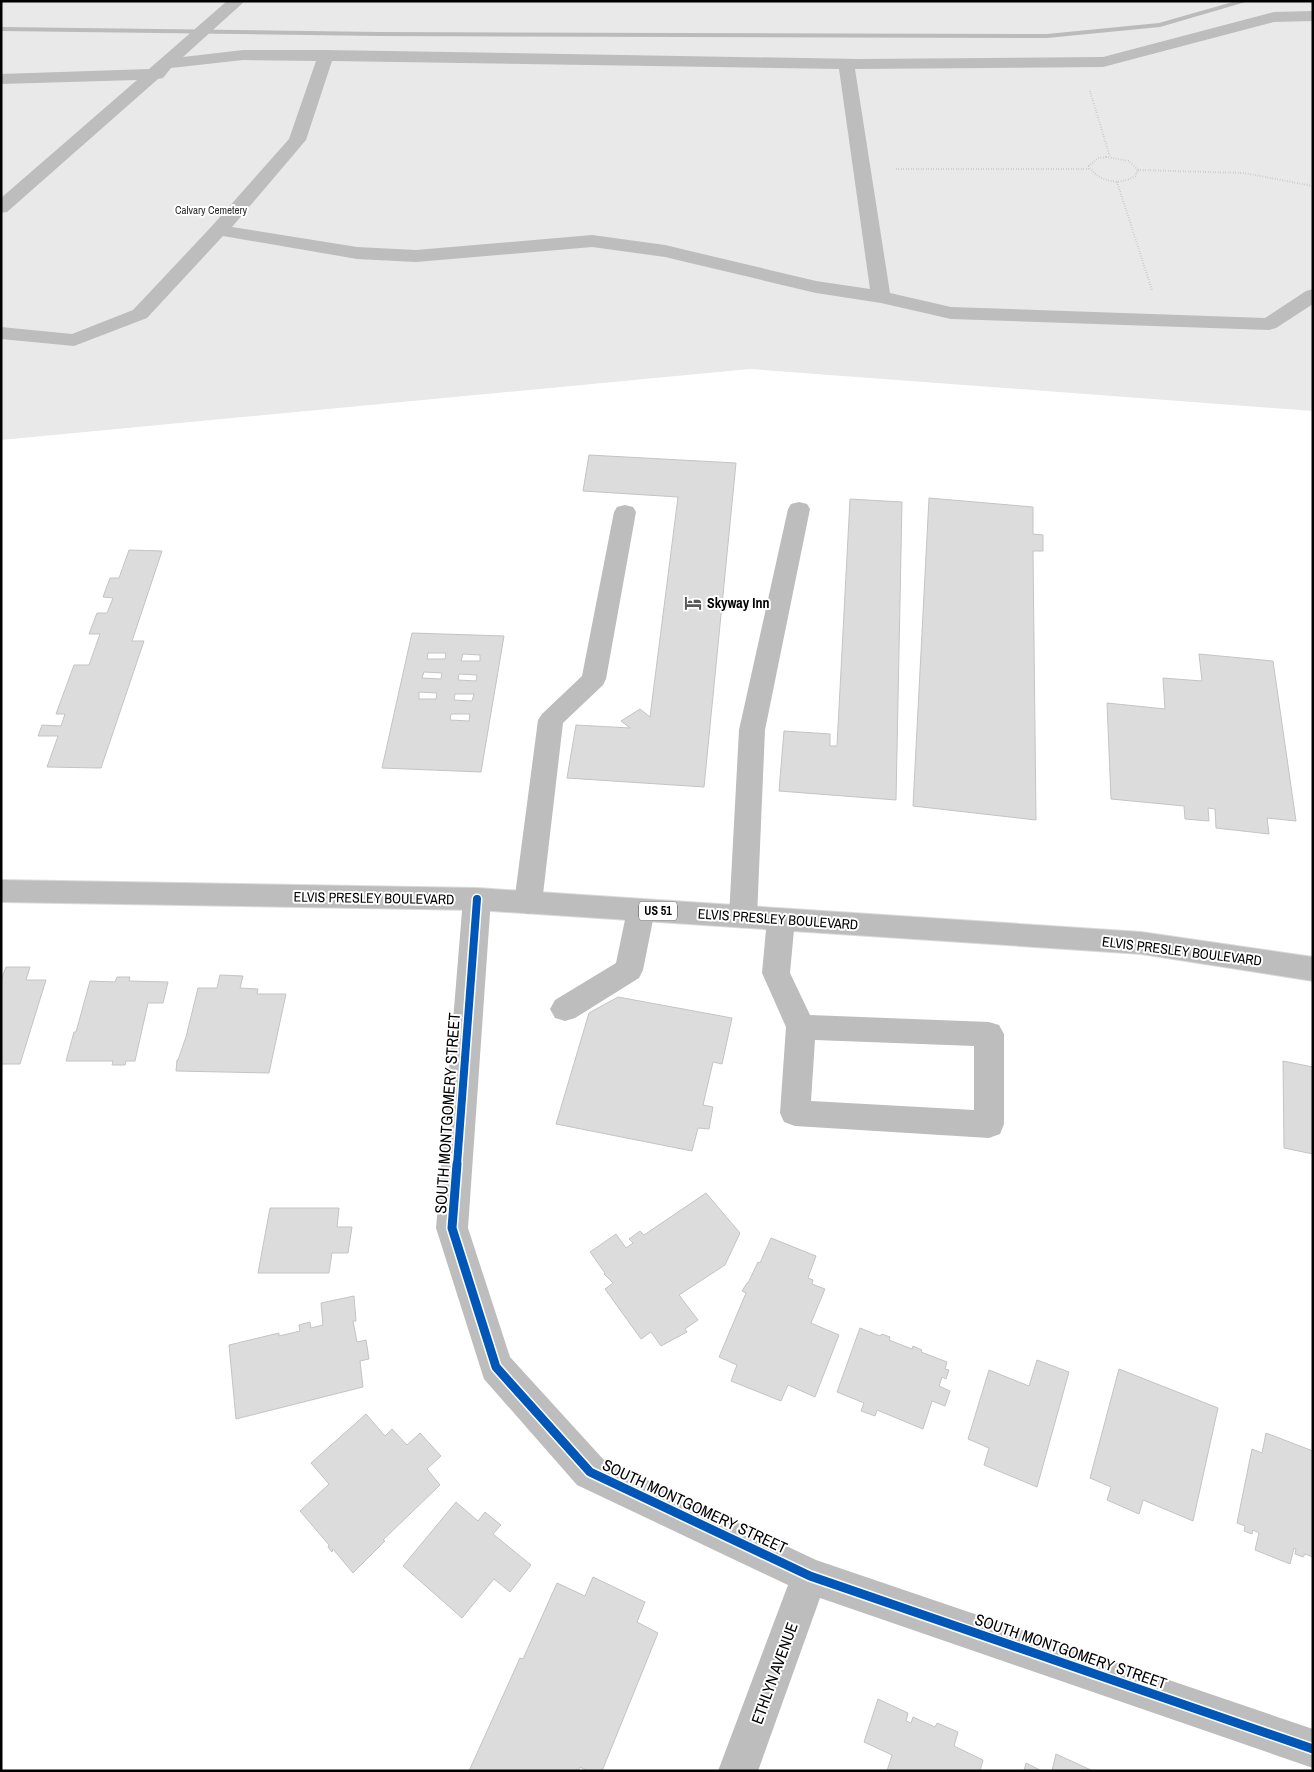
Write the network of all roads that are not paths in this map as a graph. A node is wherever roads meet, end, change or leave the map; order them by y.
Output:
1 (238, 1) edge
2 (1313, 16) edge
3 (326, 55) junction
4 (846, 63) junction
5 (163, 68) junction
6 (1, 79) edge
7 (1, 208) edge
8 (219, 230) junction
9 (1313, 295) edge
10 (881, 297) junction
11 (1, 333) edge
12 (799, 509) dead end
13 (625, 512) dead end
14 (1, 891) edge
15 (477, 899) junction
16 (528, 903) junction
17 (641, 910) junction
18 (743, 917) junction
19 (781, 919) junction
20 (1313, 969) edge
21 (565, 1009) dead end
22 (801, 1027) junction
23 (810, 1576) junction
24 (1313, 1749) edge
25 (738, 1771) edge

1 - 5 main road
2 - 4 main road
3 - 4 main road
3 - 5 main road
3 - 8 main road
4 - 10 main road
5 - 6 main road
5 - 7 main road
8 - 10 main road
8 - 11 main road
9 - 10 main road
12 - 18 main road
13 - 16 main road
14 - 15 main road, ELVIS PRESLEY BOULEVARD / US 51
15 - 16 main road, ELVIS PRESLEY BOULEVARD / US 51
15 - 23 main road, SOUTH MONTGOMERY STREET
16 - 17 main road, ELVIS PRESLEY BOULEVARD / US 51
17 - 18 main road, ELVIS PRESLEY BOULEVARD / US 51
17 - 21 main road
18 - 19 main road, ELVIS PRESLEY BOULEVARD / US 51
19 - 20 main road, ELVIS PRESLEY BOULEVARD / US 51
19 - 22 main road
22 - 22 main road
23 - 24 main road, SOUTH MONTGOMERY STREET
23 - 25 main road, ETHLYN AVENUE

